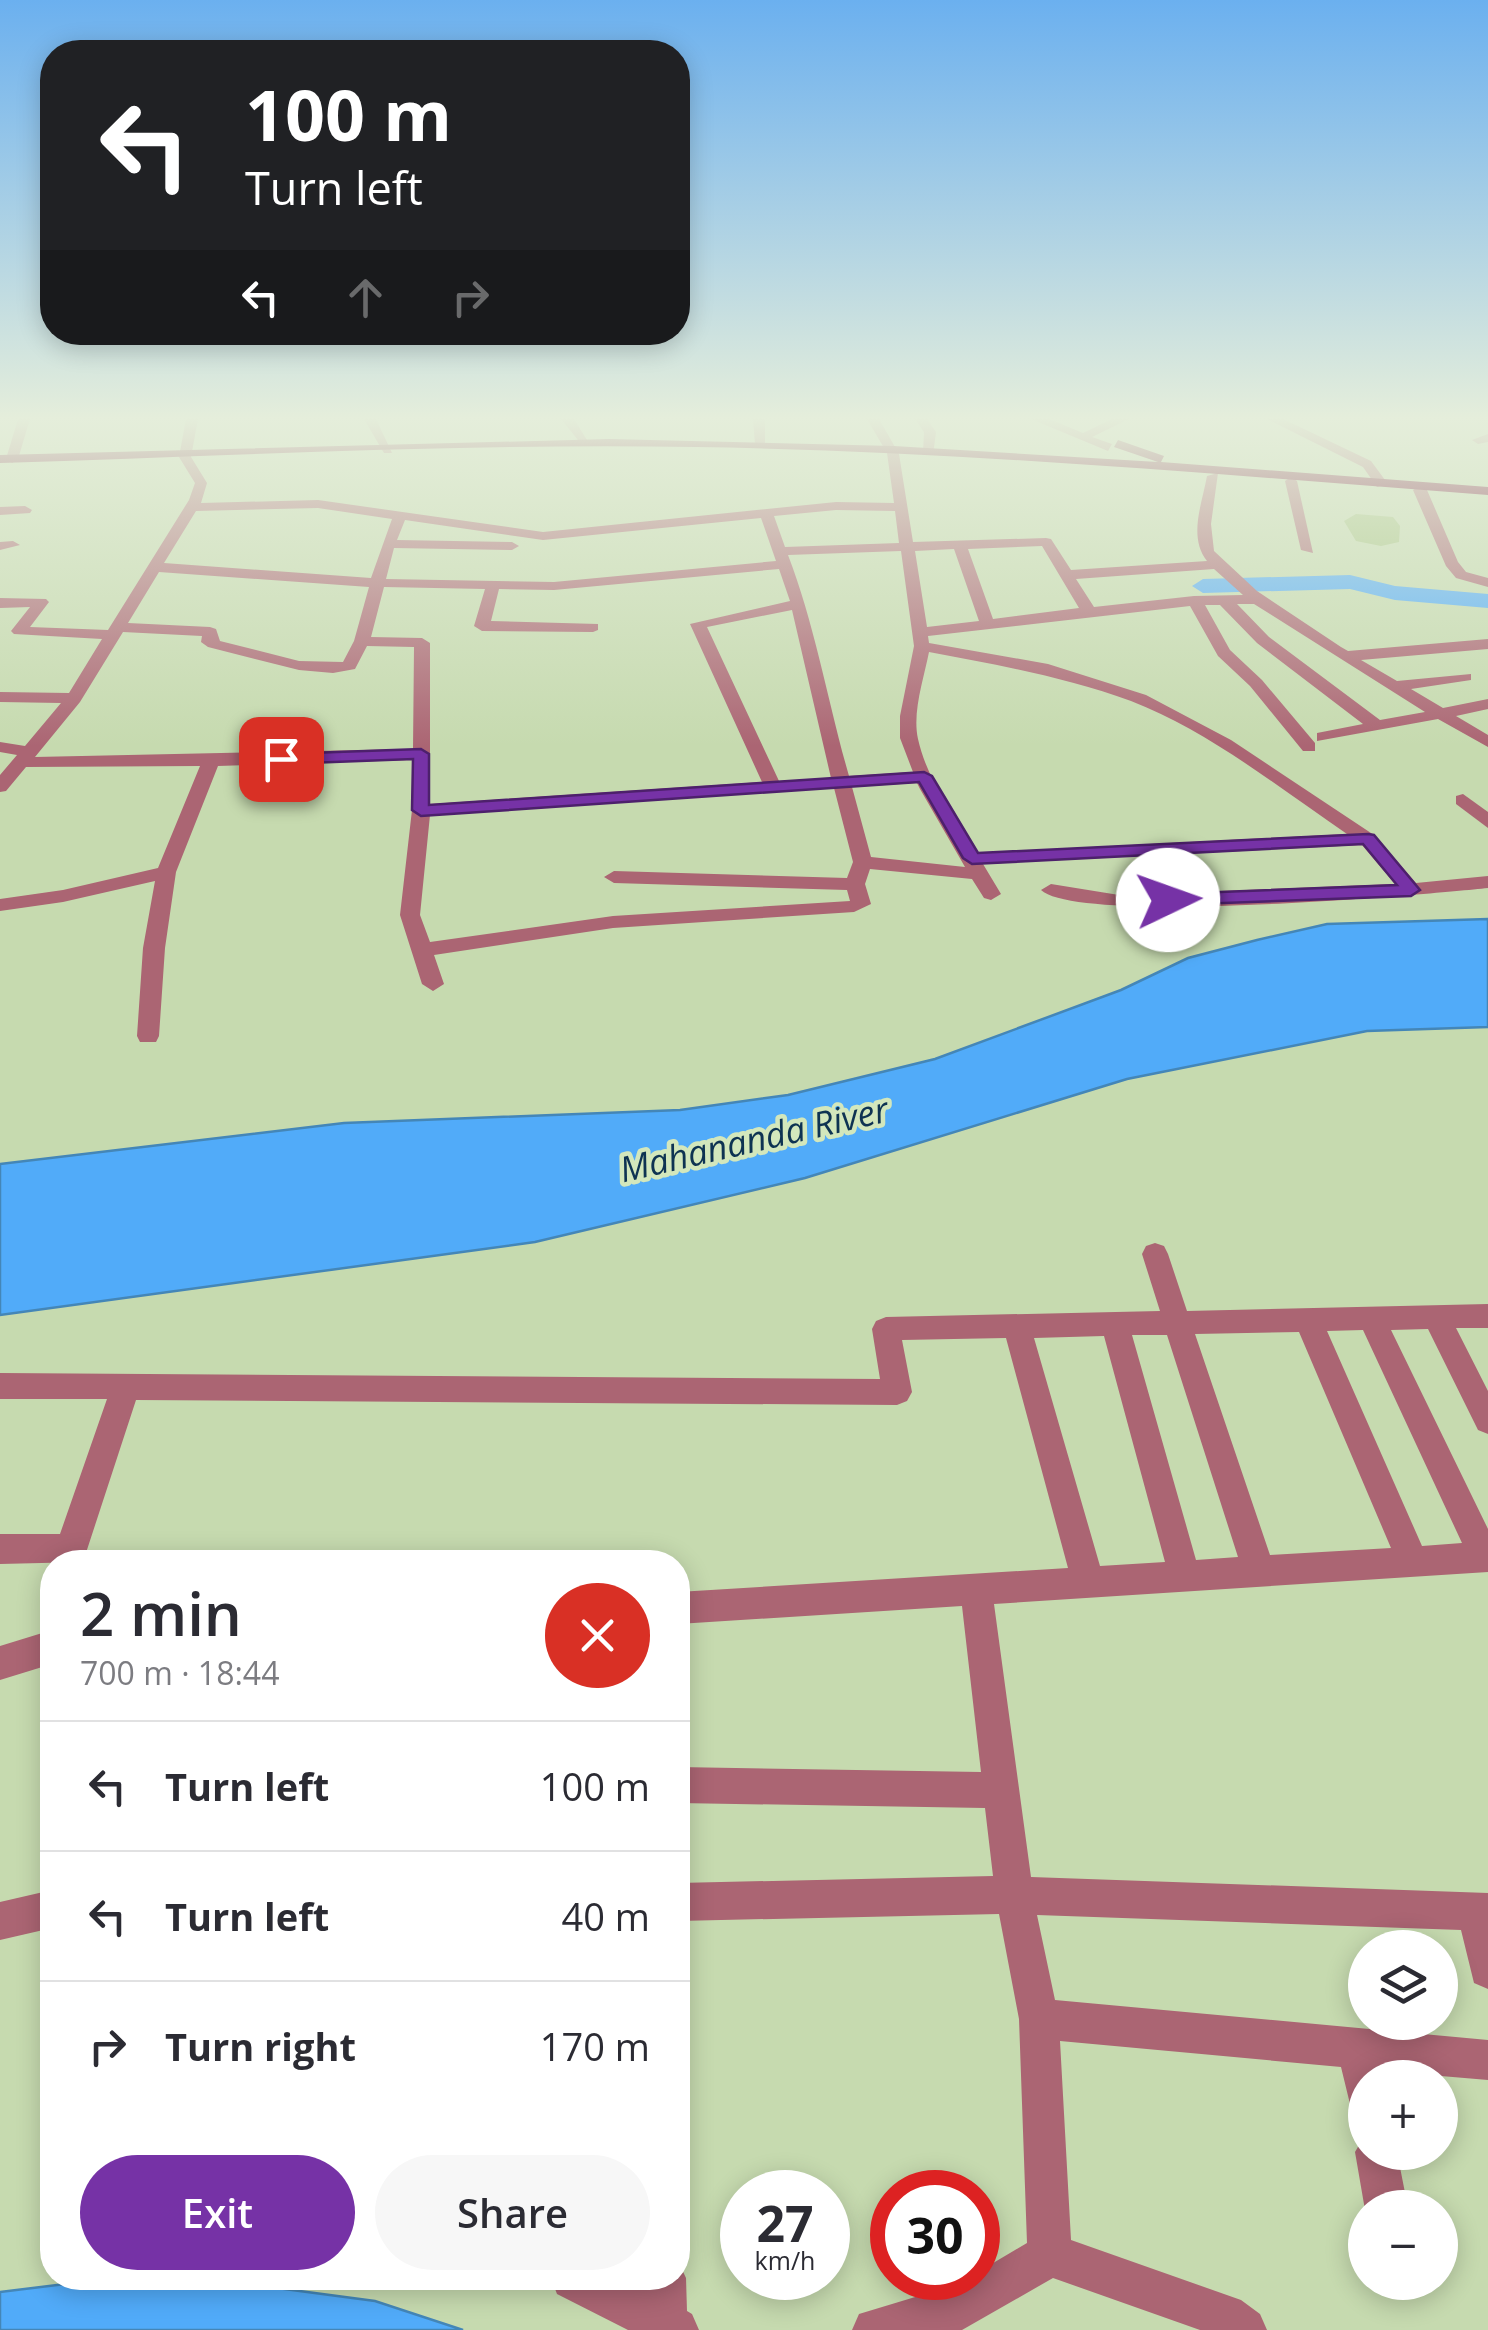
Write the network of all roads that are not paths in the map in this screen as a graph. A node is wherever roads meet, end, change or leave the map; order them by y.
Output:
1 (180, 528) edge
2 (395, 528) edge
3 (484, 528) edge
4 (667, 528) edge
5 (712, 528) edge
6 (771, 528) edge
7 (903, 528) edge
8 (1204, 528) edge
9 (1302, 528) edge
10 (1436, 528) edge
11 (388, 544) junction
12 (960, 547) junction
13 (906, 548) junction
14 (1308, 550) dead end
15 (782, 557) junction
16 (1216, 565) junction
17 (157, 568) junction
18 (1065, 575) junction
19 (381, 583) junction
20 (1488, 583) edge
21 (493, 586) junction
22 (1247, 591) junction
23 (1194, 600) junction
24 (1223, 600) junction
25 (0, 603) edge
26 (798, 604) junction
27 (1088, 610) junction
28 (987, 622) junction
29 (593, 627) dead end
30 (117, 631) junction
31 (920, 640) junction
32 (362, 642) junction
33 (1488, 644) edge
34 (1348, 656) junction
35 (1466, 677) dead end
36 (1398, 686) junction
37 (0, 697) edge
38 (74, 698) junction
39 (1488, 704) edge
40 (1443, 714) junction
41 (1378, 726) junction
42 (1488, 742) edge
43 (0, 747) edge
44 (421, 754) junction
45 (26, 757) junction
46 (210, 761) junction
47 (924, 776) junction
48 (841, 782) junction
49 (773, 787) junction
50 (0, 788) edge
51 (1463, 800) dead end
52 (421, 810) junction
53 (1488, 822) edge
54 (1368, 839) junction
55 (863, 862) junction
56 (976, 865) junction
57 (166, 872) junction
58 (614, 877) dead end
59 (1488, 882) edge
60 (855, 884) junction
61 (1051, 890) dead end
62 (1411, 890) junction
63 (991, 894) dead end
64 (0, 905) edge
65 (422, 950) junction
66 (433, 984) dead end
67 (148, 1036) dead end
68 (1155, 1254) dead end
69 (1488, 1316) edge
70 (1436, 1317) junction
71 (1371, 1318) junction
72 (1308, 1320) junction
73 (1174, 1323) junction
74 (1115, 1324) junction
75 (1017, 1326) junction
76 (0, 1386) edge
77 (126, 1387) junction
78 (1488, 1421) edge
79 (0, 1549) edge
80 (71, 1550) edge
81 (40, 1553) edge
82 (1486, 1557) edge
83 (1412, 1562) junction
84 (1259, 1572) junction
85 (1185, 1576) junction
86 (1088, 1582) junction
87 (976, 1590) junction
88 (690, 1607) edge
89 (40, 1644) edge
90 (0, 1662) edge
91 (690, 1785) edge
92 (1001, 1790) junction
93 (1014, 1895) junction
94 (690, 1902) edge
95 (1483, 1912) edge
96 (40, 1913) edge
97 (0, 1921) edge
98 (1488, 1969) edge
99 (1039, 2018) junction
100 (1358, 2048) junction
101 (1360, 2060) edge
102 (1488, 2060) edge
103 (1050, 2255) junction
104 (598, 2290) edge
105 (666, 2290) edge
106 (670, 2326) edge
107 (875, 2330) edge
108 (1244, 2330) edge

1 - 17 street
2 - 11 street
3 - 4 street
5 - 11 street
6 - 15 street
7 - 13 street
8 - 16 street
9 - 14 street
10 - 20 street
11 - 19 street
12 - 13 street
12 - 18 street
12 - 28 street
13 - 15 street
13 - 31 street
15 - 21 street
15 - 26 street
16 - 18 street
16 - 22 street
17 - 19 street
17 - 30 street
18 - 27 street
19 - 21 street
19 - 32 street
21 - 29 street
22 - 24 street
22 - 34 street
23 - 24 street
23 - 27 street
23 - 41 street
24 - 41 street
25 - 30 street
26 - 48 street
26 - 49 street
27 - 28 street
28 - 31 street
30 - 32 street
30 - 38 street
31 - 47 street
31 - 54 street
32 - 44 street
33 - 34 street
34 - 36 street
35 - 36 street
36 - 40 street
37 - 38 street
38 - 45 street
39 - 40 street
40 - 41 street
40 - 42 street
43 - 45 street
44 - 46 street
44 - 52 street
45 - 46 street
45 - 50 street
46 - 57 street
47 - 48 street
47 - 56 street
48 - 49 street
48 - 55 street
49 - 52 street
51 - 53 street
52 - 65 street
54 - 56 street
54 - 62 street
55 - 56 street
55 - 60 street
56 - 63 street
57 - 64 street
57 - 67 street
58 - 60 street
59 - 62 street
60 - 65 street
61 - 62 street
65 - 66 street
68 - 73 street
69 - 70 street
70 - 71 street
70 - 78 street
71 - 72 street
71 - 82 street
72 - 73 street
72 - 83 street
73 - 74 street
73 - 84 street
74 - 75 street
74 - 85 street
75 - 77 street
75 - 86 street
76 - 77 street
77 - 80 street
79 - 81 street
82 - 83 street
83 - 84 street
84 - 85 street
85 - 86 street
86 - 87 street
87 - 88 street
87 - 92 street
89 - 90 street
91 - 92 street
92 - 93 street
93 - 94 street
93 - 95 street
93 - 99 street
95 - 98 street
96 - 97 street
99 - 100 street
99 - 103 street
100 - 101 street
100 - 102 street
103 - 107 street
103 - 108 street
104 - 106 street
105 - 106 street

